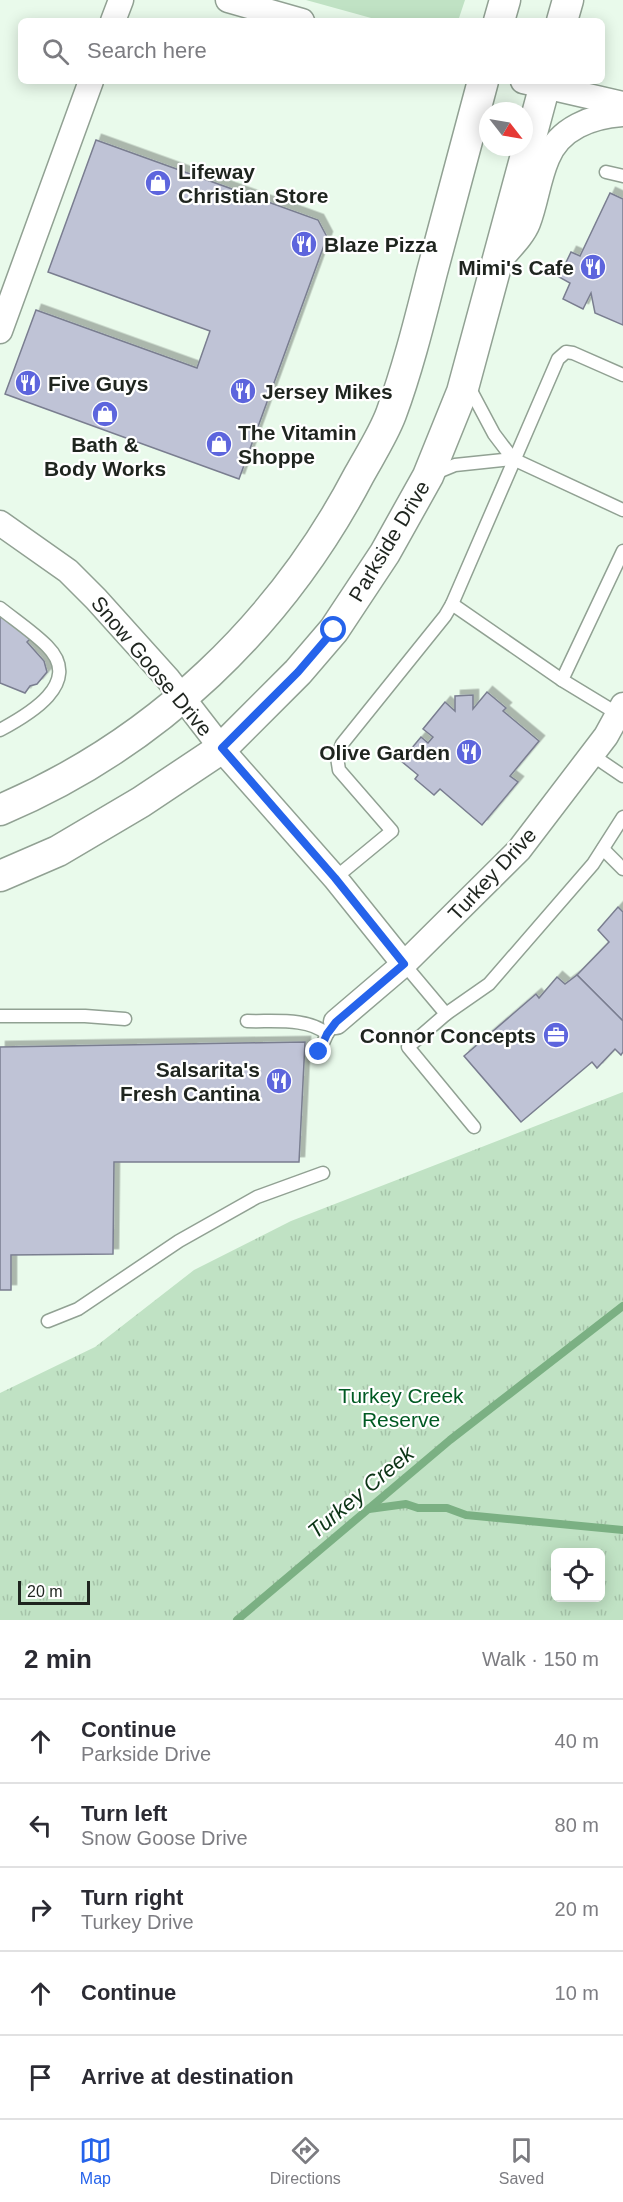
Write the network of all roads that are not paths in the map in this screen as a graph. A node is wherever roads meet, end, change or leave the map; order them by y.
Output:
1 (121, 0) edge
2 (228, 0) edge
3 (505, 0) edge
4 (568, 0) edge
5 (114, 18) edge
6 (291, 18) edge
7 (500, 18) edge
8 (563, 18) edge
9 (90, 84) edge
10 (482, 84) edge
11 (538, 84) edge
12 (542, 84) edge
13 (623, 104) edge
14 (623, 114) edge
15 (606, 172) dead end
16 (623, 176) edge
17 (497, 264) junction
18 (0, 331) edge
19 (623, 375) edge
20 (465, 381) junction
21 (513, 459) junction
22 (428, 476) junction
23 (623, 510) edge
24 (0, 523) edge
25 (623, 551) edge
26 (452, 604) junction
27 (0, 608) edge
28 (562, 680) junction
29 (182, 699) junction
30 (621, 710) edge
31 (0, 730) edge
32 (222, 748) junction
33 (592, 755) junction
34 (623, 776) edge
35 (0, 810) edge
36 (623, 817) edge
37 (603, 849) junction
38 (623, 869) edge
39 (0, 876) edge
40 (335, 878) junction
41 (404, 964) junction
42 (446, 1014) junction
43 (0, 1016) edge
44 (125, 1019) dead end
45 (247, 1021) dead end
46 (332, 1028) junction
47 (319, 1052) dead end
48 (474, 1127) dead end
49 (323, 1173) dead end
50 (48, 1321) dead end

1 - 5 street
2 - 6 street
3 - 7 street
4 - 8 street
9 - 18 street
10 - 29 street
11 - 17 street, Parkside Drive
12 - 13 street
14 - 17 street
15 - 16 lane
17 - 20 street, Parkside Drive
19 - 21 lane
20 - 21 lane
20 - 22 street, Parkside Drive
21 - 22 lane
21 - 23 lane
21 - 26 lane
22 - 32 street, Parkside Drive
24 - 29 street, Snow Goose Drive
25 - 28 lane
26 - 28 lane
26 - 40 lane
27 - 31 lane
28 - 30 lane
29 - 32 street, Snow Goose Drive
29 - 35 street
30 - 33 street, Turkey Drive
32 - 39 street, Parkside Drive
32 - 40 street, Snow Goose Drive
33 - 34 lane
33 - 41 street, Turkey Drive
36 - 37 lane
37 - 38 lane
37 - 42 lane
40 - 41 street, Snow Goose Drive
41 - 42 lane
41 - 46 street, Turkey Drive
42 - 48 lane
43 - 44 lane
45 - 46 lane
46 - 47 lane
49 - 50 lane

